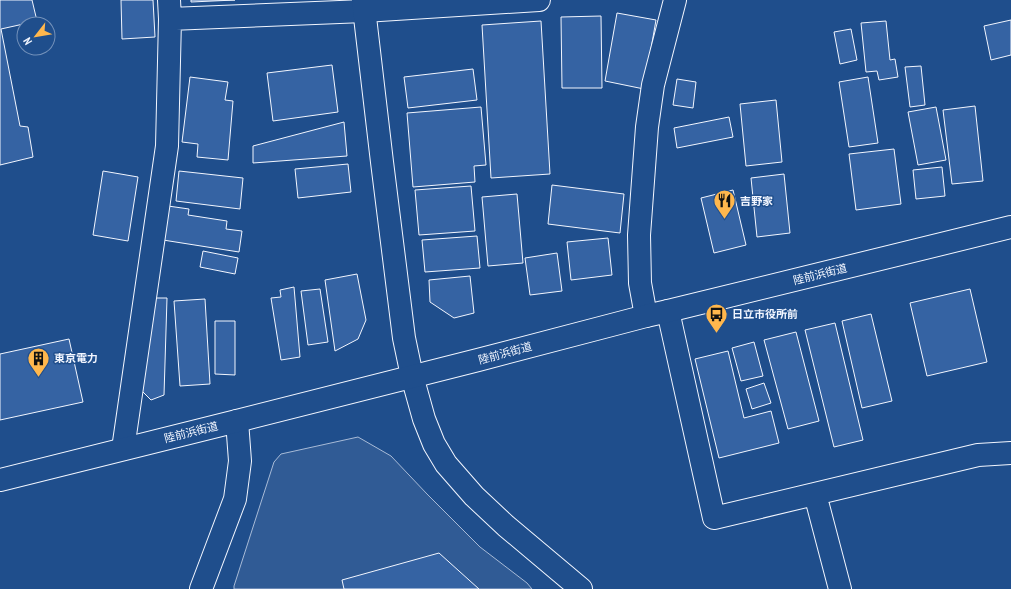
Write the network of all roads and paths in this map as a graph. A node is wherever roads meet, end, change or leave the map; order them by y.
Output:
1 (539, 0) edge
2 (674, 0) edge
3 (363, 5) edge
4 (170, 10) edge
5 (1011, 227) edge
6 (668, 311) junction
7 (646, 316) junction
8 (412, 376) junction
9 (237, 421) junction
10 (123, 449) junction
11 (1011, 453) edge
12 (0, 480) edge
13 (815, 494) junction
14 (201, 589) edge
15 (581, 589) edge
16 (840, 589) edge

1 - 3 main road
2 - 7 main road
3 - 4 main road
3 - 8 main road
4 - 10 main road
5 - 6 main road, 陸前浜街道
6 - 7 main road, 陸前浜街道
6 - 13 main road
7 - 8 main road, 陸前浜街道
8 - 9 main road, 陸前浜街道
8 - 15 main road
9 - 10 main road, 陸前浜街道
9 - 14 main road
10 - 12 main road, 陸前浜街道
11 - 13 main road
13 - 16 main road

